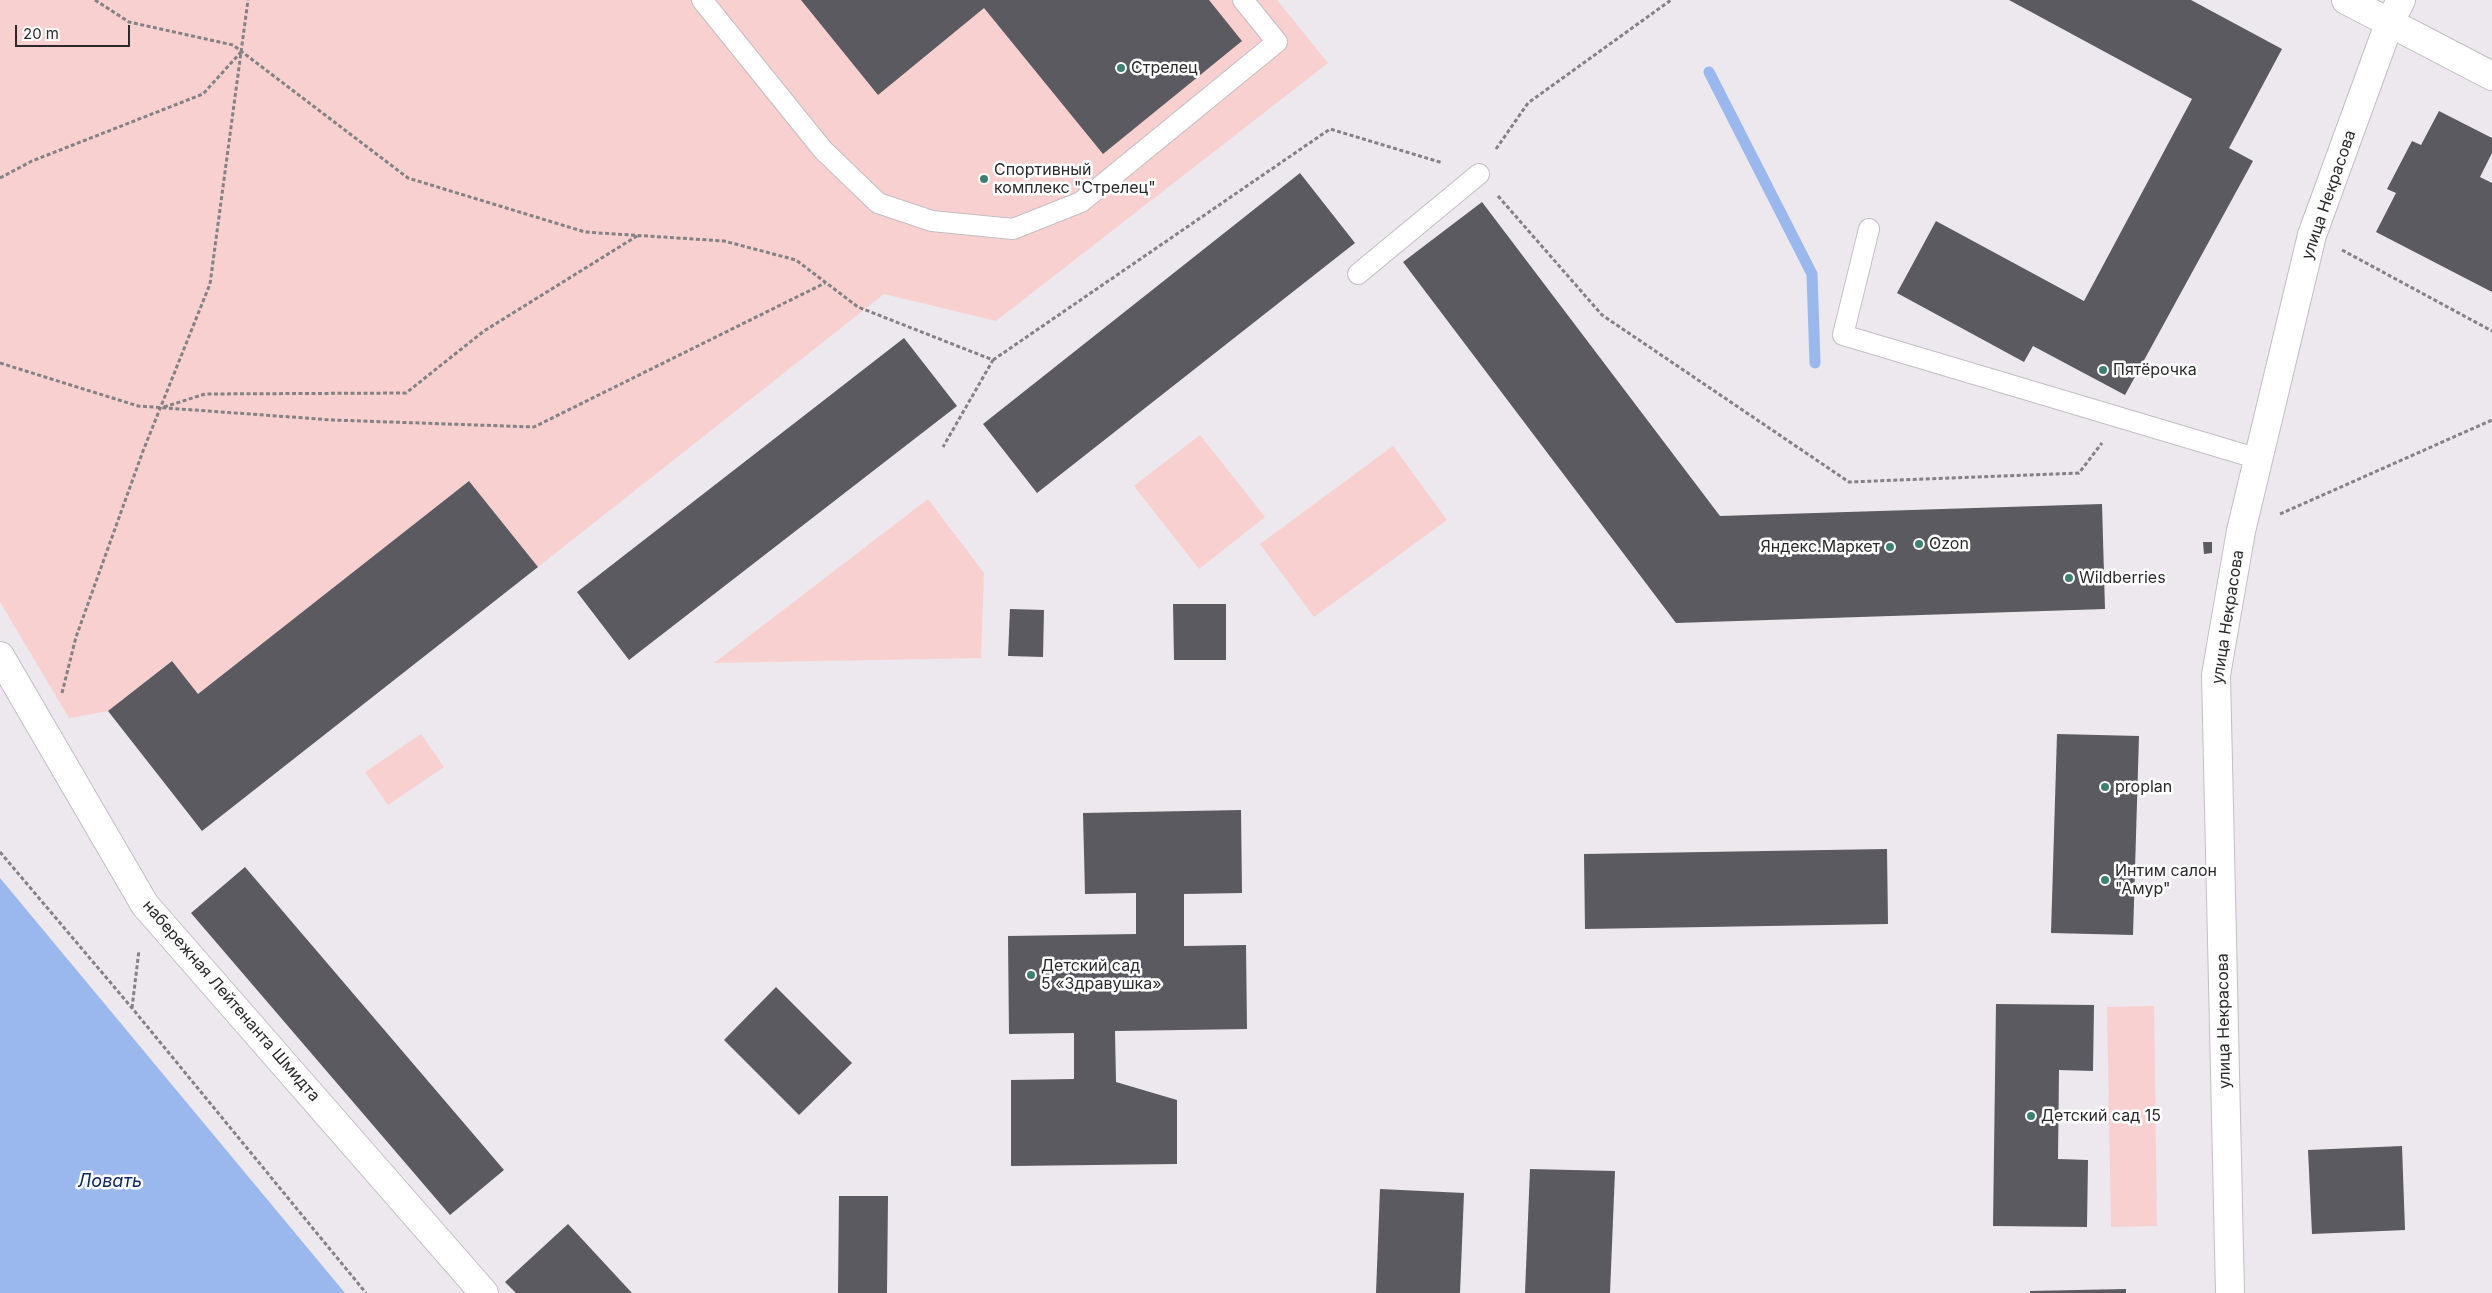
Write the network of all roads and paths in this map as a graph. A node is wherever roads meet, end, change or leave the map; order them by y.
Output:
1 (95, 0) edge
2 (248, 0) edge
3 (702, 0) edge
4 (1243, 0) edge
5 (1671, 0) edge
6 (2346, 0) edge
7 (2401, 0) edge
8 (2389, 24) junction
9 (241, 52) junction
10 (2492, 76) edge
11 (1479, 174) junction
12 (0, 178) edge
13 (1869, 229) dead end
14 (2312, 235) junction
15 (638, 236) junction
16 (1358, 274) dead end
17 (825, 283) junction
18 (2492, 331) edge
19 (993, 360) junction
20 (0, 363) edge
21 (160, 408) junction
22 (2122, 419) junction
23 (2492, 420) edge
24 (943, 447) dead end
25 (2259, 459) junction
26 (2241, 531) junction
27 (0, 656) edge
28 (50, 742) junction
29 (0, 852) edge
30 (145, 905) junction
31 (132, 1008) junction
32 (366, 1293) edge
33 (484, 1293) edge
34 (2230, 1293) edge

1 - 9 path
2 - 9 path
3 - 4 lane
5 - 11 path
6 - 8 street
7 - 8 street, улица Некрасова
8 - 10 street
8 - 14 street, улица Некрасова
9 - 12 path
9 - 15 path
9 - 21 path
11 - 16 lane
11 - 19 path
11 - 22 path
13 - 22 lane
14 - 18 path
14 - 25 street, улица Некрасова
15 - 17 path
15 - 21 path
17 - 19 path
17 - 21 path
19 - 24 path
20 - 21 path
21 - 28 path
22 - 25 lane
23 - 26 path
25 - 26 street, улица Некрасова
26 - 34 street, улица Некрасова
27 - 28 street, набережная Лейтенанта Шмидта
28 - 30 street, набережная Лейтенанта Шмидта
29 - 31 path
30 - 31 path
30 - 33 street, набережная Лейтенанта Шмидта
31 - 32 path

